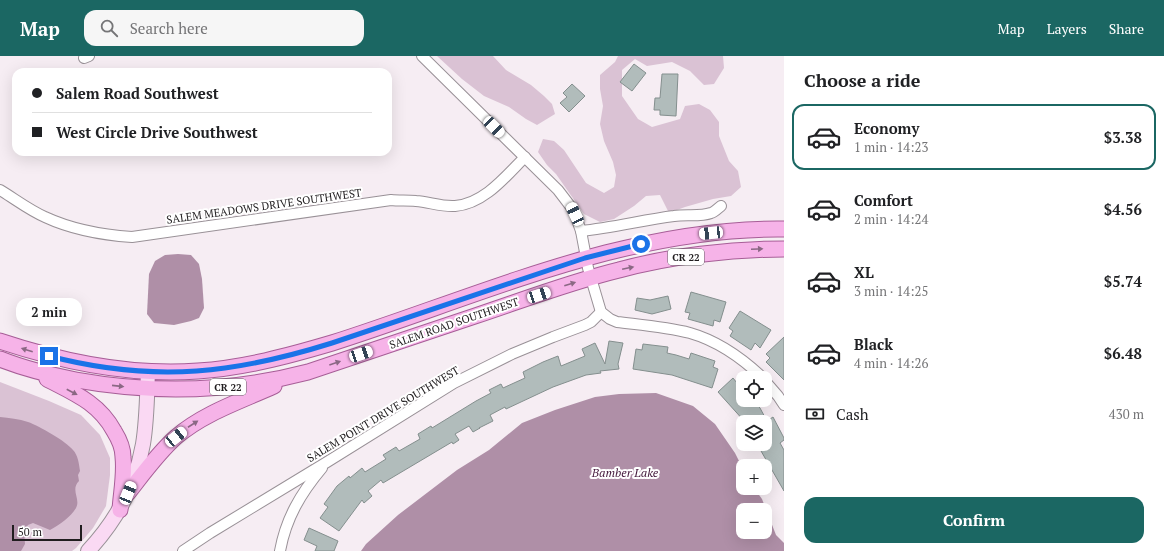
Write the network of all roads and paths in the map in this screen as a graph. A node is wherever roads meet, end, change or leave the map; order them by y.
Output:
1 (422, 56) edge
2 (525, 157) junction
3 (0, 190) edge
4 (721, 206) dead end
5 (784, 229) edge
6 (581, 232) junction
7 (784, 249) edge
8 (588, 268) junction
9 (601, 312) junction
10 (0, 341) edge
11 (0, 359) edge
12 (25, 368) junction
13 (148, 371) junction
14 (754, 371) edge
15 (308, 372) junction
16 (147, 389) junction
17 (772, 389) edge
18 (784, 404) edge
19 (328, 462) junction
20 (128, 493) junction
21 (120, 510) junction
22 (88, 551) edge
23 (184, 551) edge
24 (280, 551) edge

1 - 2 street
2 - 3 street, SALEM MEADOWS DRIVE SOUTHWEST
2 - 6 street
4 - 6 street
5 - 8 main road, SALEM ROAD SOUTHWEST / CR 22
6 - 8 street
8 -> 7 main road, SALEM ROAD SOUTHWEST / CR 22
8 - 9 street
8 - 13 main road, SALEM ROAD SOUTHWEST / CR 22
15 -> 8 main road, SALEM ROAD SOUTHWEST / CR 22
9 - 14 street
9 - 19 street, SALEM POINT DRIVE SOUTHWEST
13 -> 10 main road, CR 22
11 - 12 main road, CR 22
12 -> 16 main road, CR 22
12 -> 21 main road
13 - 16 main road
15 - 16 main road, SALEM ROAD SOUTHWEST / CR 22
20 -> 15 main road
16 - 20 main road
17 - 18 street
19 - 23 street, SALEM POINT DRIVE SOUTHWEST
19 - 24 street
20 - 21 main road
21 - 22 main road

